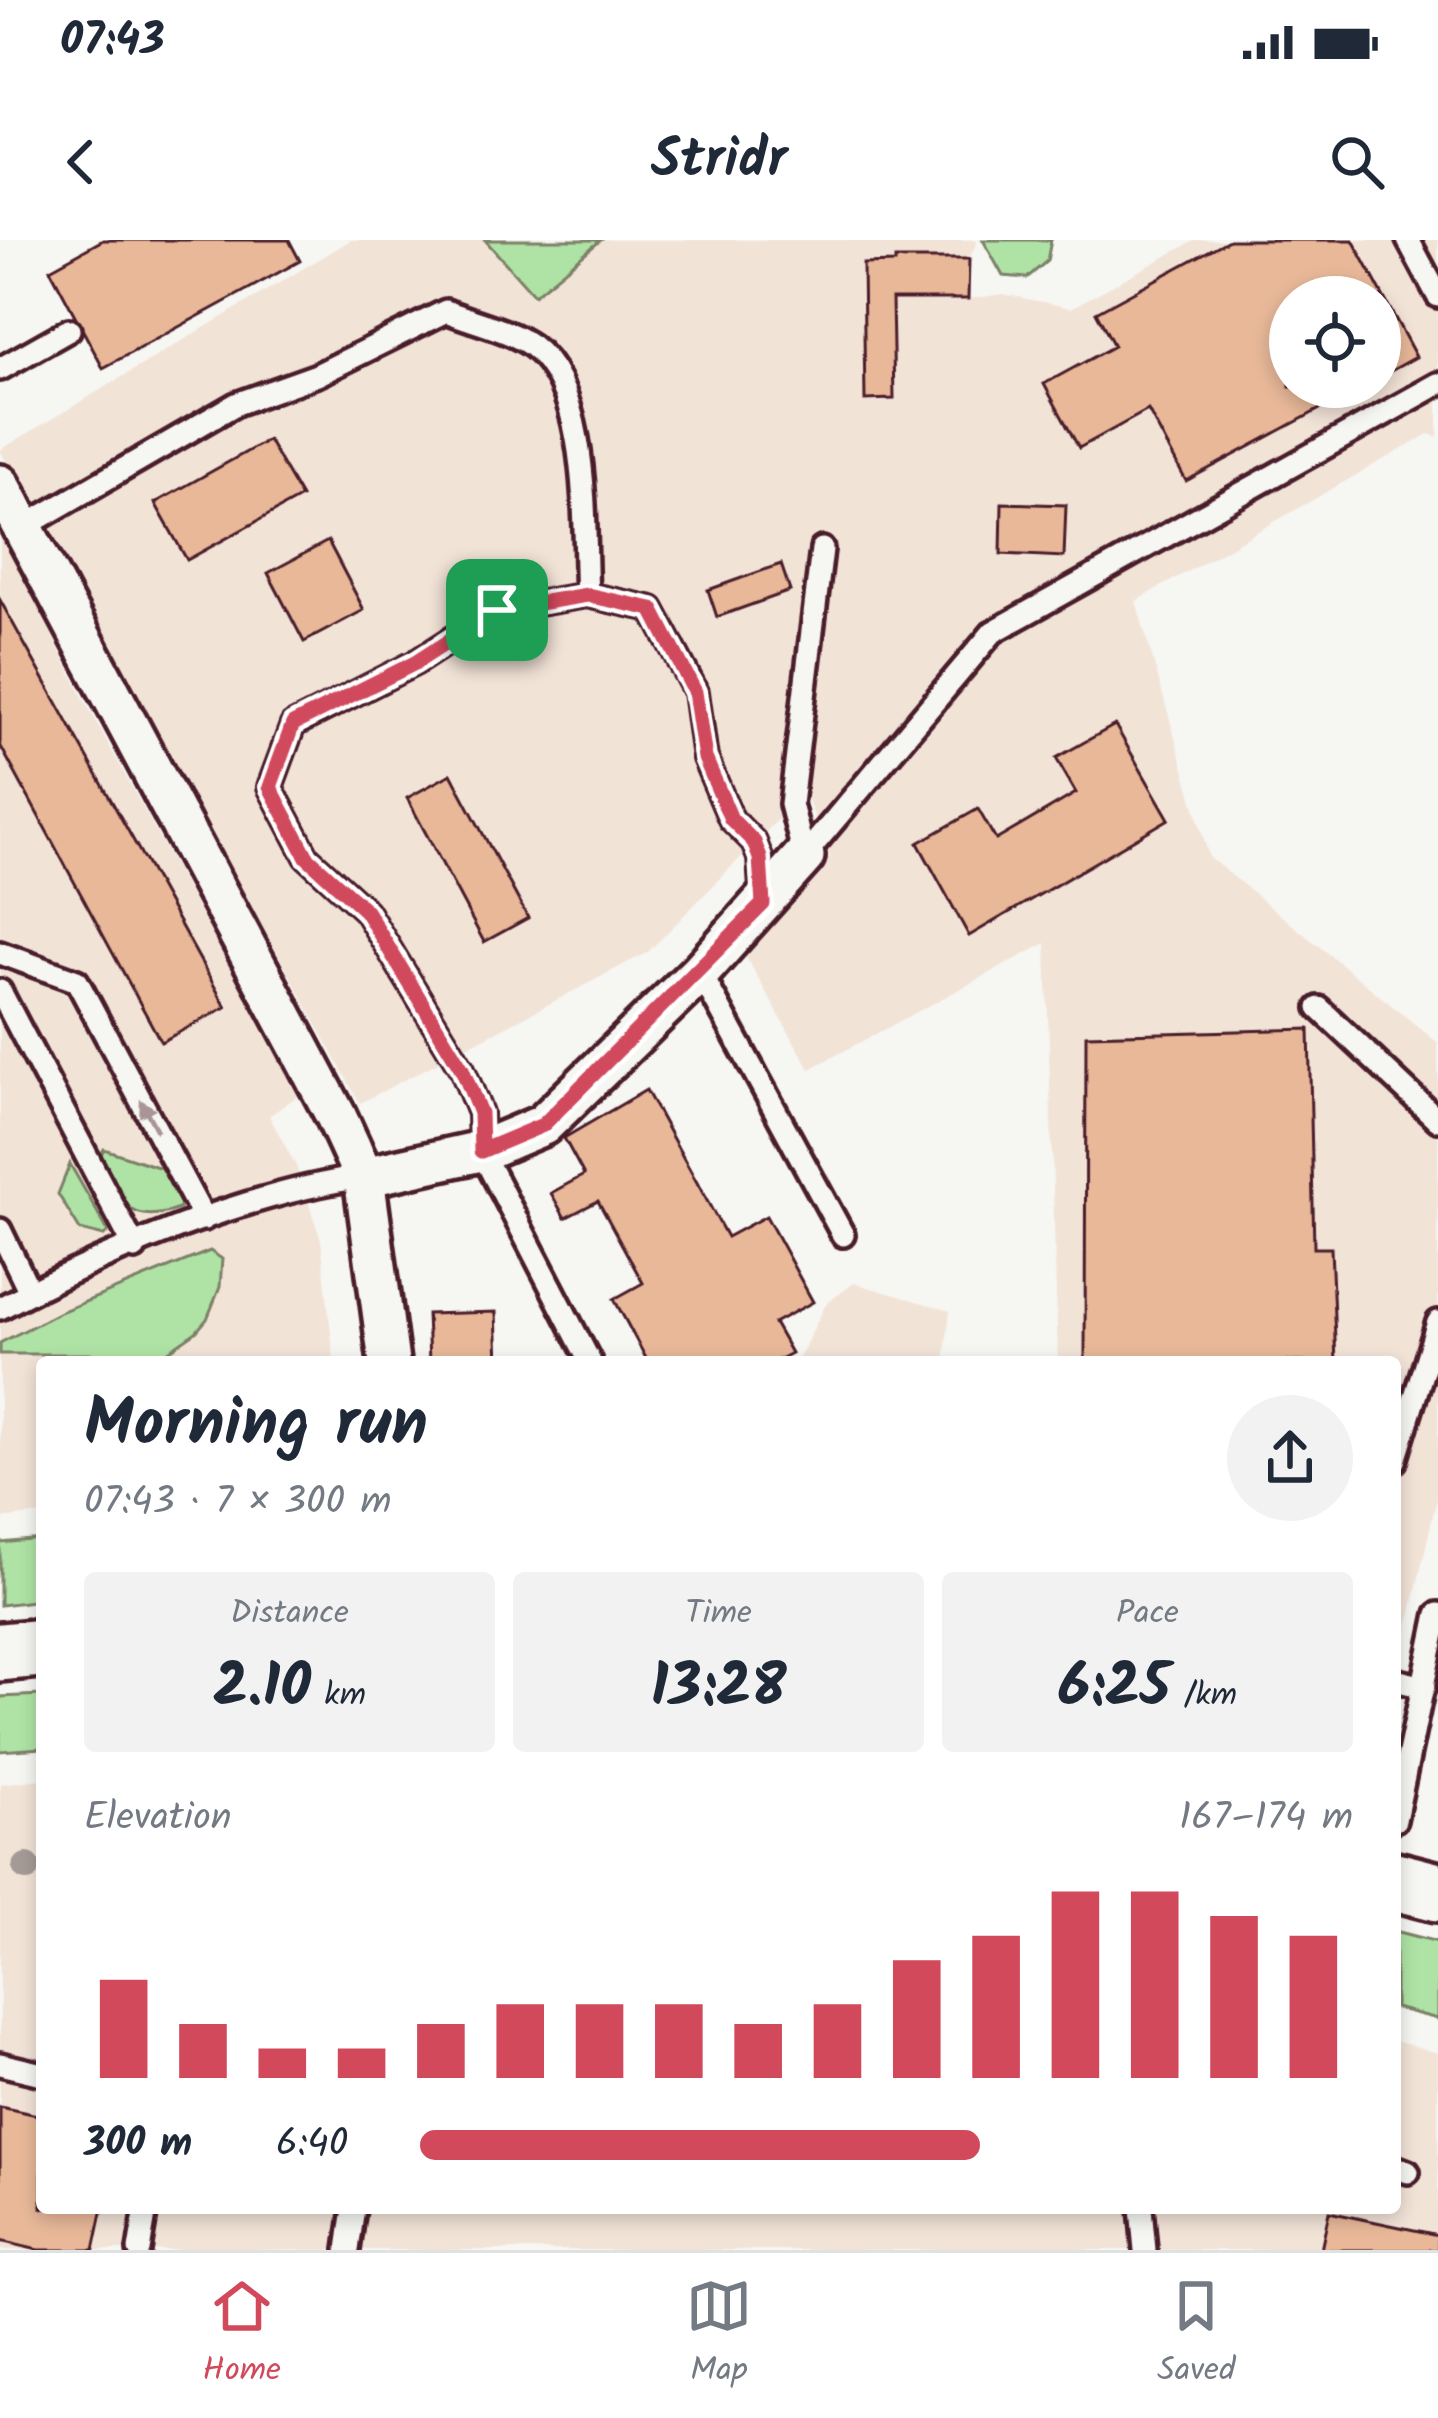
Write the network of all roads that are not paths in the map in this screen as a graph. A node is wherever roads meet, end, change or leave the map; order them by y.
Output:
1 (1408, 240) edge
2 (1438, 296) edge
3 (69, 330) dead end
4 (0, 369) edge
5 (1438, 385) edge
6 (0, 485) edge
7 (22, 528) junction
8 (822, 549) dead end
9 (587, 595) junction
10 (804, 856) junction
11 (763, 904) junction
12 (0, 953) edge
13 (700, 972) junction
14 (0, 992) edge
15 (1319, 1008) dead end
16 (1438, 1120) edge
17 (481, 1151) junction
18 (364, 1177) junction
19 (204, 1219) junction
20 (0, 1229) edge
21 (843, 1235) dead end
22 (135, 1248) junction
23 (30, 1292) junction
24 (0, 1308) edge
25 (1438, 1322) edge
26 (387, 1356) edge
27 (587, 1356) edge
28 (1401, 1442) edge
29 (1438, 1614) edge
30 (36, 1649) edge
31 (0, 1652) edge
32 (1401, 1682) edge
33 (1424, 1688) junction
34 (1401, 1793) edge
35 (1401, 1883) edge
36 (1438, 1892) edge
37 (0, 2065) edge
38 (36, 2073) edge
39 (145, 2214) edge
40 (353, 2214) edge
41 (1142, 2214) edge
42 (139, 2250) edge
43 (348, 2250) edge
44 (1145, 2250) edge

1 - 2 lane
3 - 4 lane
5 - 10 lane
6 - 7 street
7 - 9 lane
7 - 18 street
8 - 10 lane
9 - 11 lane
9 - 17 lane
10 - 11 street
11 - 13 street
19 -> 12 lane
13 - 17 street
13 - 21 lane
14 - 22 lane
15 - 16 lane
17 - 18 street
17 - 27 lane
18 - 19 lane
18 - 26 street
19 - 22 lane
20 - 23 lane
22 - 23 lane
23 - 24 lane
25 - 28 lane
29 - 33 lane
30 - 31 main road
32 - 33 lane
33 - 34 lane
35 - 36 main road
37 - 38 lane
39 - 42 lane
40 - 43 lane
41 - 44 lane

